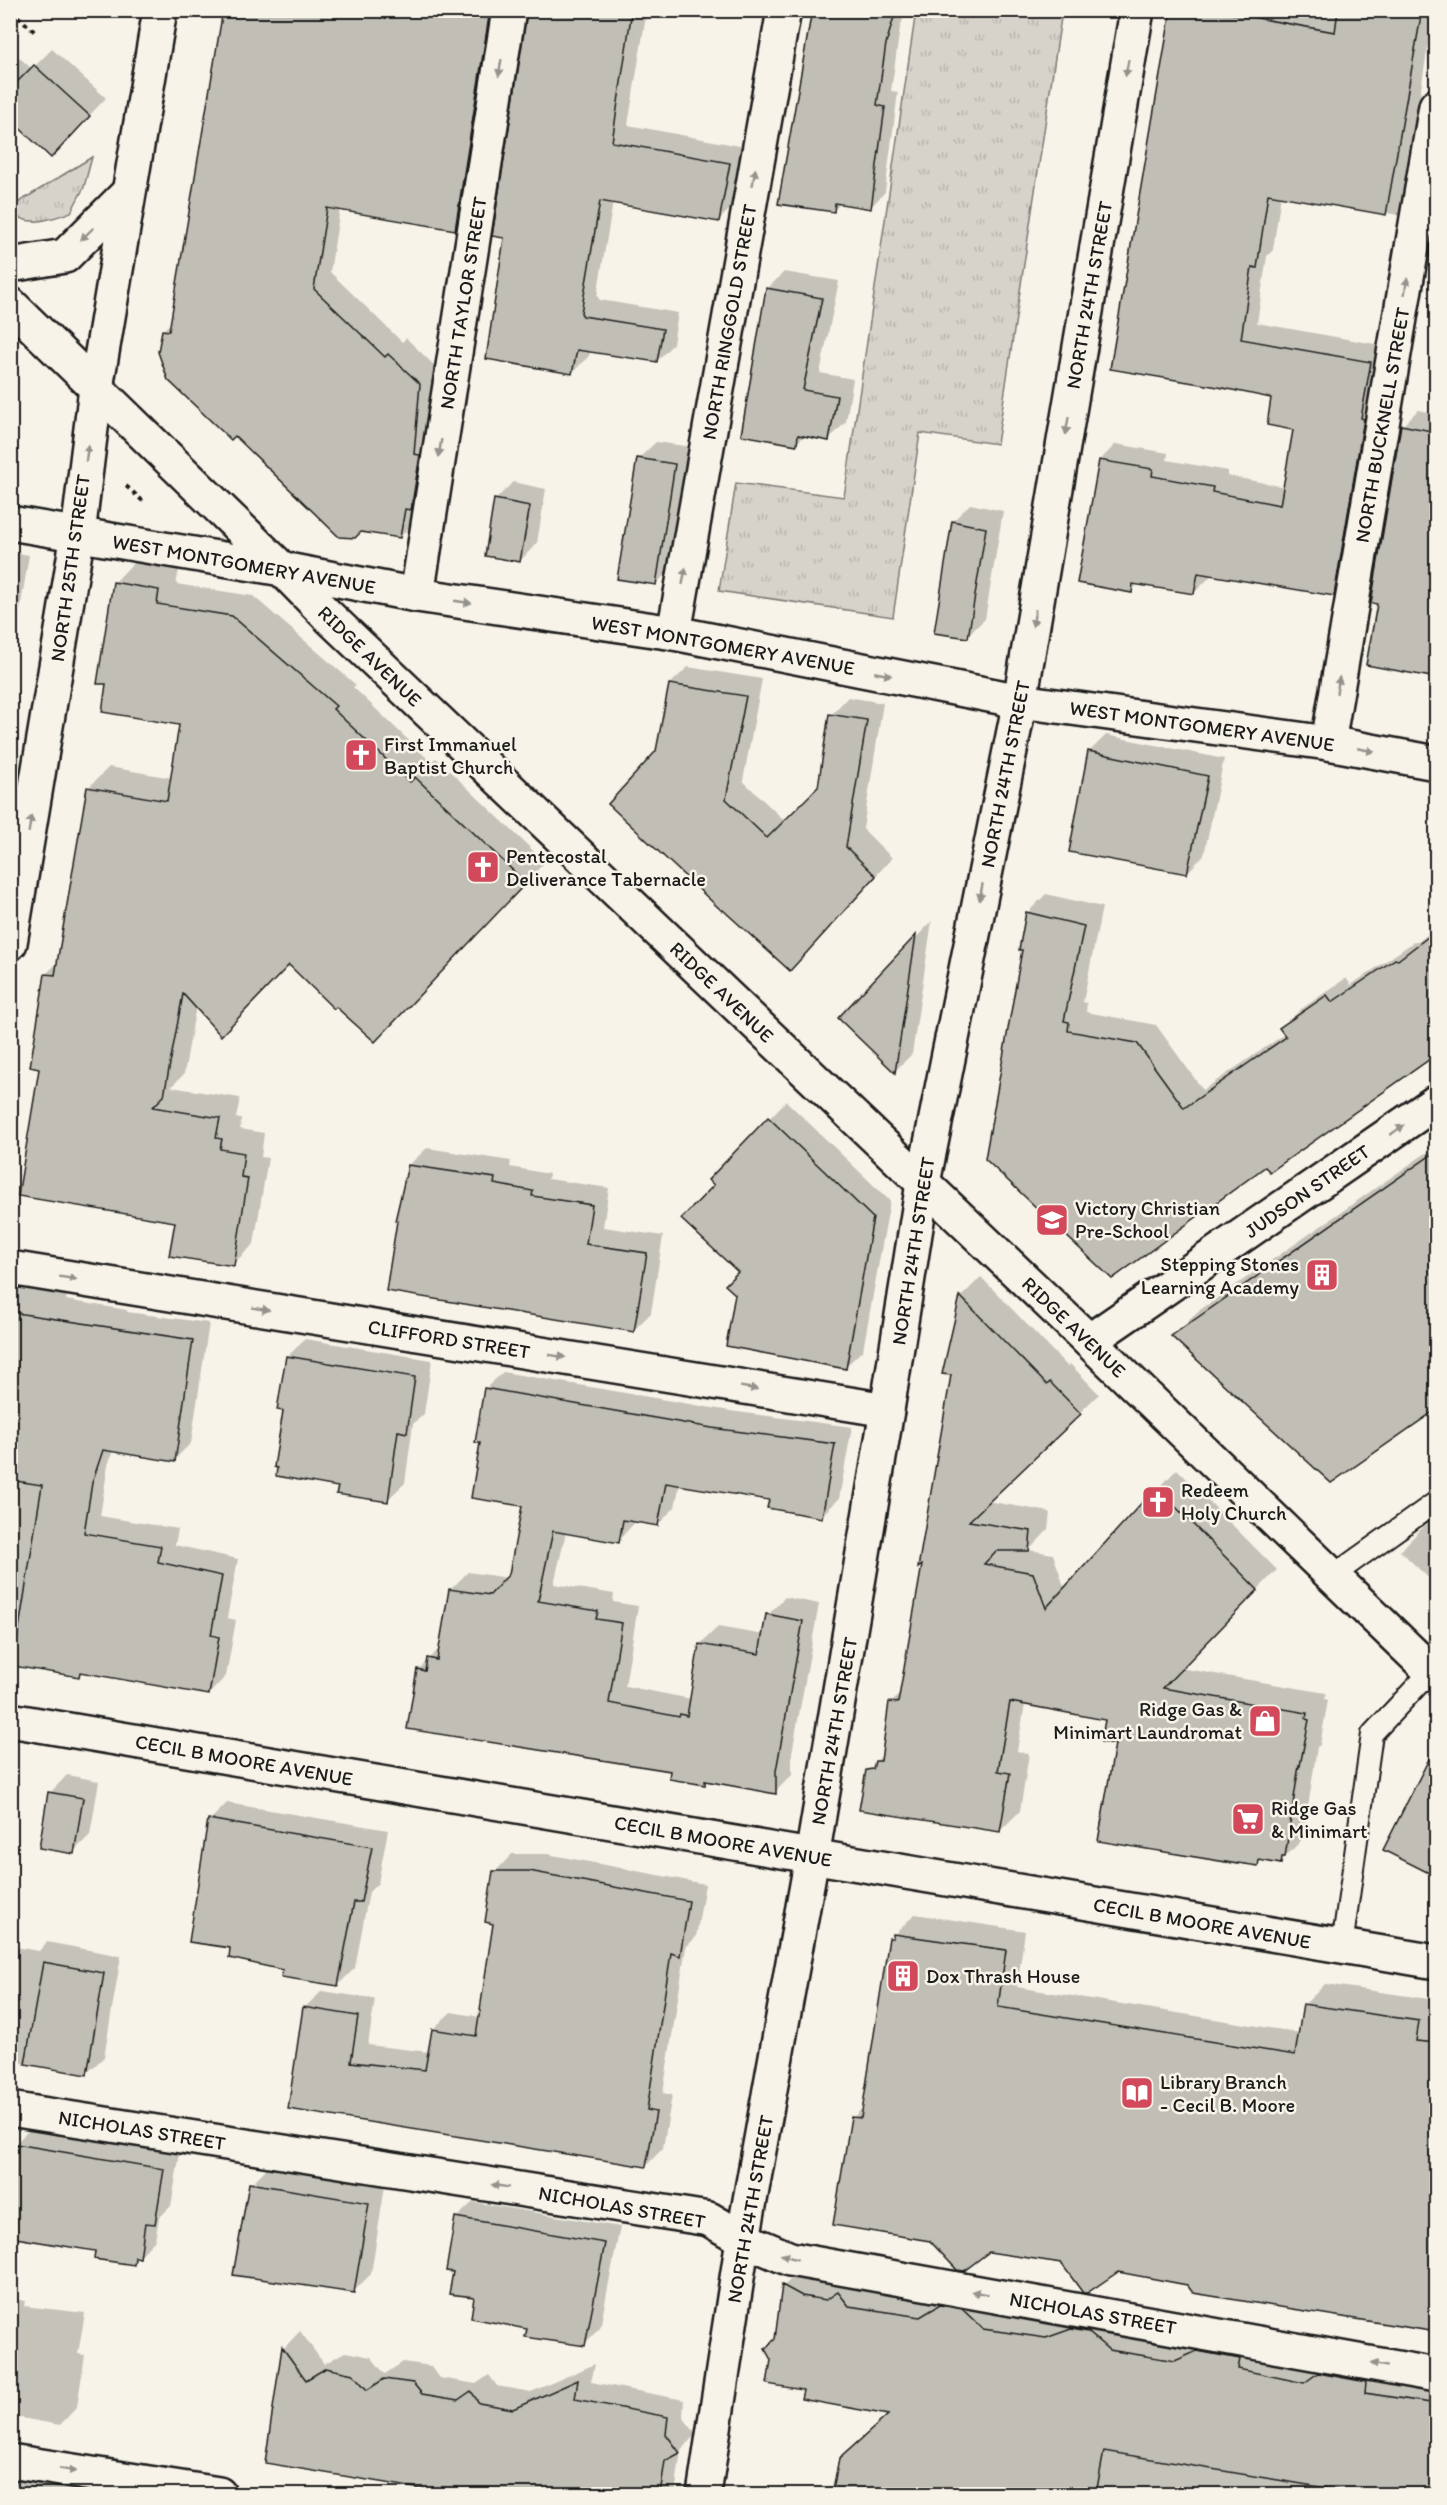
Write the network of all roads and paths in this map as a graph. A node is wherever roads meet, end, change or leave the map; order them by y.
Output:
1 (11, 10) edge
2 (160, 10) edge
3 (509, 10) edge
4 (784, 10) edge
5 (1137, 10) edge
6 (37, 34) dead end
7 (1437, 106) edge
8 (129, 193) junction
9 (10, 265) edge
10 (10, 304) edge
11 (96, 388) junction
12 (123, 484) dead end
13 (153, 511) dead end
14 (10, 523) edge
15 (78, 534) junction
16 (282, 569) junction
17 (417, 595) junction
18 (674, 633) junction
19 (1020, 701) junction
20 (1328, 743) junction
21 (1437, 763) edge
22 (10, 943) edge
23 (1437, 1102) edge
24 (923, 1183) junction
25 (10, 1268) edge
26 (1089, 1341) junction
27 (887, 1410) junction
28 (1437, 1502) edge
29 (1331, 1576) junction
30 (1434, 1674) edge
31 (10, 1720) edge
32 (813, 1857) junction
33 (1342, 1947) junction
34 (1437, 1962) edge
35 (10, 2109) edge
36 (743, 2239) junction
37 (1437, 2375) edge
38 (10, 2461) edge
39 (219, 2494) edge
40 (704, 2494) edge

1 - 6 path
2 - 8 street, NORTH 25TH STREET
3 -> 17 street, NORTH TAYLOR STREET
18 -> 4 street, NORTH RINGGOLD STREET
5 -> 19 street, NORTH 24TH STREET
20 -> 7 street, NORTH BUCKNELL STREET
8 -> 9 street
8 - 11 street, NORTH 25TH STREET
10 - 11 street, RIDGE AVENUE
15 -> 11 street, NORTH 25TH STREET
11 - 16 street, RIDGE AVENUE
12 - 13 path
14 - 15 street, WEST MONTGOMERY AVENUE
15 - 16 street, WEST MONTGOMERY AVENUE
22 -> 15 street, NORTH 25TH STREET
16 - 17 street, WEST MONTGOMERY AVENUE
16 - 24 street, RIDGE AVENUE
17 -> 18 street, WEST MONTGOMERY AVENUE
18 -> 19 street, WEST MONTGOMERY AVENUE
19 - 20 street, WEST MONTGOMERY AVENUE
19 -> 24 street, NORTH 24TH STREET
20 -> 21 street, WEST MONTGOMERY AVENUE
26 -> 23 street, JUDSON STREET
24 - 26 street, RIDGE AVENUE
24 - 27 street, NORTH 24TH STREET
25 -> 27 street, CLIFFORD STREET
26 - 29 street, RIDGE AVENUE
27 - 32 street, NORTH 24TH STREET
28 - 29 lane
29 - 30 street, RIDGE AVENUE
30 - 33 lane
31 - 32 street, CECIL B MOORE AVENUE
32 - 33 street, CECIL B MOORE AVENUE
32 - 36 street, NORTH 24TH STREET
33 - 34 street, CECIL B MOORE AVENUE
36 -> 35 street, NICHOLAS STREET
37 -> 36 street, NICHOLAS STREET
36 - 40 street, NORTH 24TH STREET
38 -> 39 street

